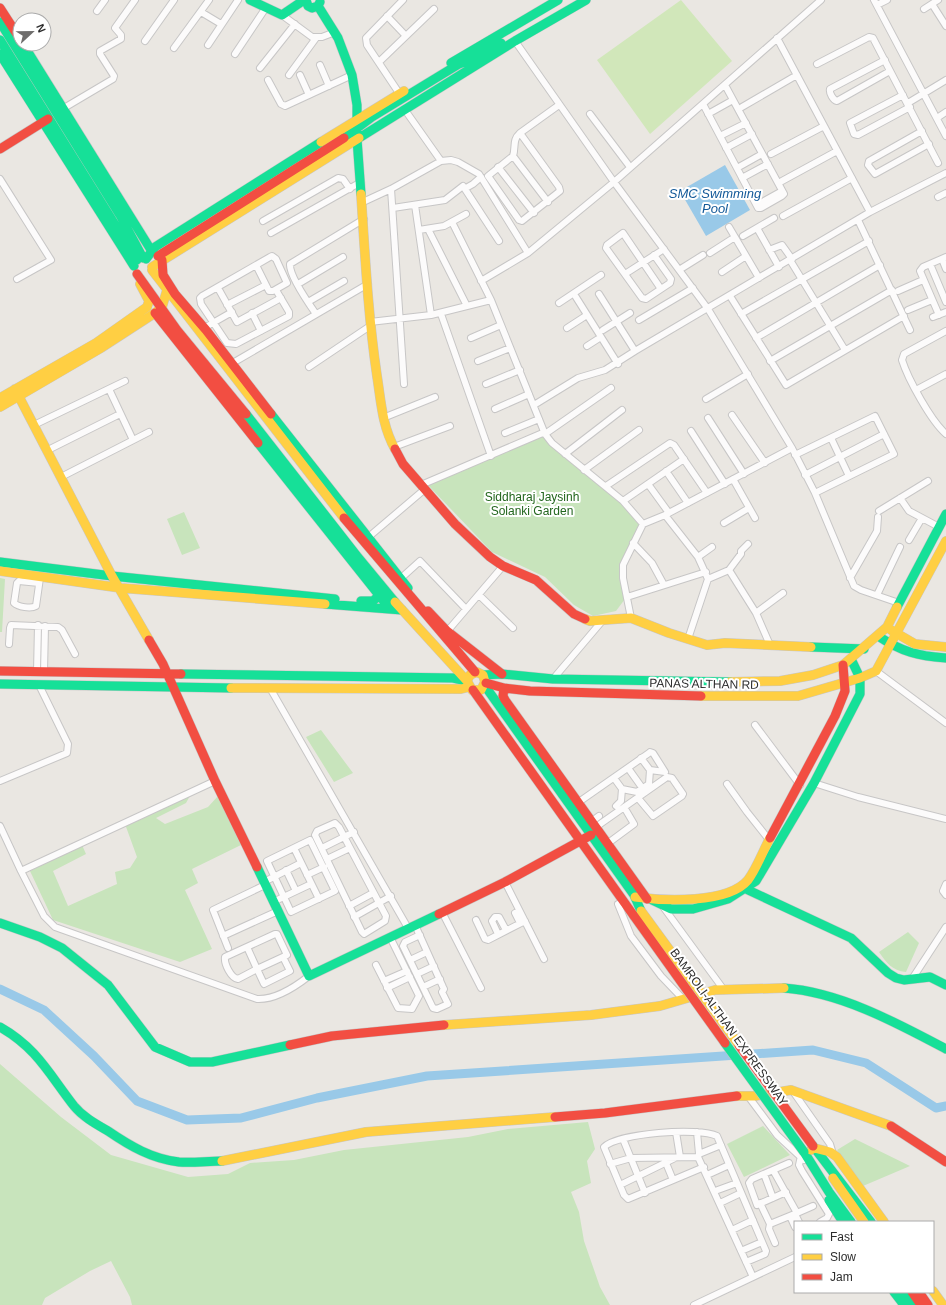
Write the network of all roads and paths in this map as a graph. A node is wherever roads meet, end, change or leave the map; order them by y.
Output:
1 (105, 0) edge
2 (135, 0) edge
3 (174, 0) edge
4 (209, 0) edge
5 (238, 0) edge
6 (250, 0) edge
7 (403, 0) edge
8 (558, 0) edge
9 (576, 0) edge
10 (586, 0) edge
11 (821, 0) edge
12 (887, 0) edge
13 (938, 0) edge
14 (301, 1) edge
15 (319, 3) edge
16 (876, 3) edge
17 (932, 4) junction
18 (0, 8) edge
19 (265, 9) junction
20 (434, 9) dead end
21 (924, 9) dead end
22 (97, 11) dead end
23 (201, 12) junction
24 (282, 15) junction
25 (387, 16) junction
26 (0, 22) edge
27 (221, 24) junction
28 (295, 24) junction
29 (946, 26) edge
30 (12, 27) edge
31 (335, 32) junction
32 (406, 36) junction
33 (316, 38) junction
34 (777, 38) junction
35 (0, 40) edge
36 (145, 41) dead end
37 (515, 41) junction
38 (208, 45) dead end
39 (174, 48) dead end
40 (28, 52) edge
41 (0, 54) edge
42 (235, 54) dead end
43 (885, 60) junction
44 (379, 62) junction
45 (817, 64) dead end
46 (320, 65) dead end
47 (260, 68) dead end
48 (890, 71) junction
49 (352, 74) junction
50 (288, 75) dead end
51 (300, 75) dead end
52 (797, 75) junction
53 (268, 80) dead end
54 (946, 80) edge
55 (725, 85) junction
56 (329, 86) junction
57 (399, 93) junction
58 (925, 94) junction
59 (903, 95) junction
60 (309, 96) junction
61 (734, 100) junction
62 (559, 104) junction
63 (703, 104) junction
64 (909, 105) junction
65 (742, 107) dead end
66 (61, 110) junction
67 (405, 110) junction
68 (946, 112) edge
69 (590, 114) dead end
70 (708, 114) junction
71 (358, 118) junction
72 (937, 118) junction
73 (46, 120) junction
74 (746, 123) junction
75 (824, 126) junction
76 (358, 129) junction
77 (922, 131) junction
78 (520, 133) junction
79 (752, 134) junction
80 (946, 135) edge
81 (720, 136) junction
82 (358, 139) junction
83 (929, 144) junction
84 (726, 148) junction
85 (0, 149) edge
86 (837, 151) junction
87 (762, 154) junction
88 (771, 154) dead end
89 (513, 156) junction
90 (441, 161) junction
91 (938, 163) dead end
92 (768, 164) junction
93 (498, 167) junction
94 (630, 167) junction
95 (737, 168) junction
96 (946, 173) edge
97 (481, 177) junction
98 (742, 178) junction
99 (852, 178) junction
100 (0, 179) edge
101 (782, 181) dead end
102 (361, 182) junction
103 (614, 182) junction
104 (466, 188) junction
105 (350, 189) junction
106 (391, 189) junction
107 (946, 193) edge
108 (938, 197) dead end
109 (363, 202) junction
110 (548, 202) junction
111 (415, 205) junction
112 (393, 208) junction
113 (870, 212) junction
114 (534, 213) junction
115 (466, 214) dead end
116 (782, 216) dead end
117 (774, 218) dead end
118 (364, 219) junction
119 (858, 220) junction
120 (263, 221) dead end
121 (452, 222) junction
122 (728, 227) dead end
123 (757, 228) junction
124 (428, 229) junction
125 (419, 230) junction
126 (271, 234) dead end
127 (743, 236) dead end
128 (735, 237) junction
129 (499, 241) dead end
130 (869, 241) junction
131 (664, 249) junction
132 (151, 250) junction
133 (769, 250) junction
134 (528, 253) junction
135 (710, 253) dead end
136 (654, 255) junction
137 (703, 255) dead end
138 (746, 256) junction
139 (343, 257) dead end
140 (944, 258) edge
141 (162, 260) junction
142 (791, 260) junction
143 (643, 262) junction
144 (930, 264) junction
145 (256, 265) junction
146 (880, 265) junction
147 (143, 266) junction
148 (779, 267) junction
149 (946, 269) edge
150 (679, 270) junction
151 (722, 272) dead end
152 (625, 274) junction
153 (602, 275) dead end
154 (759, 278) junction
155 (17, 279) dead end
156 (802, 279) junction
157 (923, 280) junction
158 (344, 281) dead end
159 (481, 281) junction
160 (298, 284) junction
161 (368, 284) junction
162 (266, 285) junction
163 (218, 288) junction
164 (693, 288) junction
165 (661, 289) junction
166 (167, 290) junction
167 (276, 290) junction
168 (895, 291) junction
169 (574, 294) junction
170 (599, 294) dead end
171 (730, 296) junction
172 (281, 298) junction
173 (491, 300) junction
174 (932, 300) junction
175 (308, 302) junction
176 (946, 302) edge
177 (559, 303) dead end
178 (816, 303) junction
179 (227, 305) junction
180 (467, 306) junction
181 (708, 309) junction
182 (158, 310) junction
183 (908, 310) dead end
184 (232, 312) junction
185 (630, 312) dead end
186 (946, 312) edge
187 (252, 313) junction
188 (316, 314) junction
189 (441, 314) junction
190 (740, 314) junction
191 (431, 315) junction
192 (587, 315) junction
193 (904, 316) junction
194 (400, 320) junction
195 (639, 320) dead end
196 (214, 322) junction
197 (616, 322) junction
198 (370, 324) junction
199 (501, 325) junction
200 (831, 326) junction
201 (204, 328) junction
202 (567, 328) dead end
203 (603, 330) dead end
204 (910, 330) dead end
205 (261, 331) junction
206 (945, 333) edge
207 (601, 337) junction
208 (471, 338) dead end
209 (756, 338) junction
210 (586, 346) dead end
211 (510, 348) junction
212 (845, 350) junction
213 (636, 351) junction
214 (478, 361) dead end
215 (770, 361) junction
216 (230, 364) junction
217 (618, 364) junction
218 (309, 367) dead end
219 (520, 370) junction
220 (748, 374) junction
221 (946, 374) edge
222 (124, 381) dead end
223 (404, 384) dead end
224 (486, 384) dead end
225 (611, 388) dead end
226 (109, 389) junction
227 (916, 390) junction
228 (17, 393) junction
229 (529, 394) junction
230 (435, 397) dead end
231 (0, 398) edge
232 (254, 399) junction
233 (706, 399) dead end
234 (534, 405) junction
235 (0, 407) edge
236 (495, 409) dead end
237 (622, 410) dead end
238 (120, 414) junction
239 (732, 415) dead end
240 (383, 418) junction
241 (708, 418) dead end
242 (539, 419) junction
243 (34, 425) junction
244 (450, 426) dead end
245 (639, 430) dead end
246 (691, 431) dead end
247 (149, 432) dead end
248 (505, 433) dead end
249 (545, 433) junction
250 (884, 434) junction
251 (946, 434) edge
252 (831, 438) junction
253 (133, 440) junction
254 (394, 448) junction
255 (792, 448) junction
256 (48, 450) junction
257 (565, 454) junction
258 (795, 455) junction
259 (491, 456) junction
260 (840, 457) junction
261 (684, 459) junction
262 (765, 463) junction
263 (584, 470) junction
264 (666, 471) junction
265 (744, 474) junction
266 (805, 475) junction
267 (849, 476) junction
268 (61, 477) junction
269 (733, 479) junction
270 (928, 481) dead end
271 (648, 484) junction
272 (725, 484) junction
273 (606, 486) junction
274 (423, 487) junction
275 (707, 493) junction
276 (815, 493) junction
277 (900, 498) junction
278 (623, 500) junction
279 (688, 503) junction
280 (749, 508) junction
281 (667, 514) junction
282 (946, 514) edge
283 (755, 518) dead end
284 (922, 518) junction
285 (724, 523) dead end
286 (644, 524) junction
287 (939, 527) junction
288 (366, 540) junction
289 (909, 540) dead end
290 (946, 541) edge
291 (634, 543) junction
292 (748, 544) dead end
293 (712, 547) dead end
294 (900, 547) dead end
295 (698, 557) junction
296 (0, 562) edge
297 (504, 566) junction
298 (729, 570) junction
299 (0, 571) edge
300 (706, 572) junction
301 (112, 576) junction
302 (850, 578) junction
303 (708, 579) junction
304 (40, 580) junction
305 (398, 580) junction
306 (664, 585) junction
307 (121, 588) junction
308 (382, 593) junction
309 (783, 593) dead end
310 (479, 594) junction
311 (877, 595) junction
312 (627, 597) junction
313 (899, 603) junction
314 (390, 609) junction
315 (466, 609) junction
316 (402, 610) junction
317 (756, 613) junction
318 (630, 618) junction
319 (603, 620) junction
320 (41, 626) junction
321 (886, 627) junction
322 (513, 628) dead end
323 (896, 633) junction
324 (445, 634) junction
325 (878, 636) junction
326 (688, 639) junction
327 (9, 644) dead end
328 (770, 645) junction
329 (891, 645) junction
330 (946, 647) edge
331 (864, 649) junction
332 (75, 654) dead end
333 (946, 658) edge
334 (851, 659) junction
335 (843, 665) junction
336 (0, 671) edge
337 (876, 671) junction
338 (41, 672) junction
339 (167, 673) junction
340 (502, 674) junction
341 (553, 678) junction
342 (860, 678) junction
343 (482, 679) junction
344 (845, 683) junction
345 (0, 684) edge
346 (38, 685) junction
347 (470, 686) junction
348 (173, 688) junction
349 (270, 688) junction
350 (504, 688) junction
351 (946, 723) edge
352 (755, 725) dead end
353 (641, 758) junction
354 (628, 768) junction
355 (650, 770) junction
356 (614, 778) junction
357 (0, 781) edge
358 (215, 781) junction
359 (814, 782) junction
360 (728, 784) dead end
361 (800, 785) junction
362 (643, 788) junction
363 (622, 789) junction
364 (638, 798) junction
365 (575, 805) junction
366 (616, 806) dead end
367 (624, 807) junction
368 (599, 816) dead end
369 (946, 819) edge
370 (0, 826) edge
371 (591, 829) junction
372 (354, 832) junction
373 (344, 837) junction
374 (611, 841) dead end
375 (770, 841) junction
376 (580, 842) junction
377 (294, 848) junction
378 (322, 848) junction
379 (350, 848) junction
380 (327, 859) junction
381 (301, 863) junction
382 (324, 867) junction
383 (286, 870) junction
384 (21, 871) junction
385 (307, 875) junction
386 (274, 876) junction
387 (627, 878) junction
388 (505, 882) junction
389 (264, 883) junction
390 (311, 884) junction
391 (946, 884) edge
392 (746, 889) junction
393 (296, 891) junction
394 (373, 893) junction
395 (946, 895) edge
396 (391, 896) junction
397 (284, 897) junction
398 (635, 897) junction
399 (319, 899) junction
400 (650, 899) junction
401 (273, 902) junction
402 (379, 903) junction
403 (622, 904) junction
404 (349, 906) junction
405 (663, 906) junction
406 (278, 911) junction
407 (442, 912) junction
408 (515, 913) dead end
409 (638, 914) junction
410 (354, 917) junction
411 (476, 920) dead end
412 (522, 922) junction
413 (0, 923) edge
414 (411, 926) junction
415 (946, 927) edge
416 (506, 930) junction
417 (498, 934) junction
418 (420, 935) junction
419 (223, 936) junction
420 (390, 937) junction
421 (247, 947) junction
422 (228, 948) dead end
423 (297, 951) junction
424 (427, 952) junction
425 (285, 956) junction
426 (544, 959) dead end
427 (410, 960) junction
428 (376, 965) dead end
429 (434, 966) junction
430 (257, 969) junction
431 (407, 970) junction
432 (417, 974) junction
433 (310, 976) junction
434 (410, 977) junction
435 (440, 979) junction
436 (912, 979) junction
437 (384, 981) junction
438 (946, 985) edge
439 (423, 987) junction
440 (387, 988) junction
441 (481, 988) dead end
442 (724, 990) junction
443 (683, 999) junction
444 (0, 1026) edge
445 (946, 1049) edge
446 (792, 1090) junction
447 (748, 1096) junction
448 (676, 1132) junction
449 (697, 1132) junction
450 (623, 1139) junction
451 (721, 1145) junction
452 (814, 1147) junction
453 (833, 1154) junction
454 (698, 1155) junction
455 (804, 1155) junction
456 (678, 1157) junction
457 (631, 1158) junction
458 (789, 1162) dead end
459 (946, 1162) edge
460 (610, 1164) junction
461 (666, 1164) junction
462 (730, 1165) junction
463 (704, 1167) junction
464 (773, 1170) junction
465 (764, 1174) junction
466 (707, 1175) junction
467 (639, 1177) junction
468 (673, 1180) junction
469 (737, 1182) junction
470 (620, 1186) junction
471 (715, 1191) junction
472 (645, 1192) junction
473 (786, 1192) junction
474 (741, 1193) junction
475 (773, 1198) junction
476 (720, 1203) junction
477 (760, 1203) junction
478 (813, 1206) dead end
479 (794, 1214) junction
480 (753, 1220) junction
481 (795, 1221) edge
482 (798, 1221) edge
483 (822, 1221) edge
484 (842, 1221) edge
485 (850, 1221) edge
486 (856, 1221) edge
487 (863, 1221) edge
488 (871, 1221) edge
489 (883, 1221) edge
490 (770, 1224) junction
491 (732, 1230) junction
492 (762, 1242) junction
493 (775, 1243) dead end
494 (741, 1251) junction
495 (794, 1257) edge
496 (746, 1262) junction
497 (753, 1277) junction
498 (934, 1292) edge
499 (895, 1293) edge
500 (906, 1293) edge
501 (913, 1293) edge
502 (920, 1293) edge
503 (694, 1305) edge
504 (904, 1305) edge
505 (914, 1305) edge
506 (921, 1305) edge
507 (928, 1305) edge
508 (943, 1305) edge

1 - 22 street
2 - 66 street
3 - 36 street
4 - 23 street
5 - 27 street
6 - 19 street
7 - 25 street
8 - 57 street
9 - 76 street
10 - 37 street
11 - 34 street
12 - 16 street
13 - 17 street
14 - 15 street
14 - 24 street
15 - 31 street
16 - 58 street
17 - 21 street
17 - 29 street
18 - 30 street
19 - 24 street
19 - 42 street
20 - 32 street
23 - 27 street
23 - 39 street
24 - 28 street
25 - 32 street
25 - 44 street
26 - 66 street
27 - 38 street
28 - 33 street
28 - 47 street
31 - 33 street
31 - 49 street
32 - 44 street
33 - 50 street
34 - 52 street
34 - 55 street
35 - 73 street
37 - 62 street
37 - 67 street
40 - 66 street
41 - 73 street
43 - 45 street
43 - 48 street
43 - 48 street
44 - 57 street
46 - 56 street
48 - 59 street
49 - 56 street
49 - 71 street
51 - 60 street
52 - 65 street
52 - 75 street
53 - 60 street
54 - 58 street
55 - 61 street
55 - 63 street
56 - 60 street
57 - 71 street
58 - 64 street
58 - 72 street
59 - 64 street
59 - 64 street
61 - 70 street
61 - 74 street
62 - 78 street
62 - 103 street
63 - 70 street
63 - 94 street
64 - 77 street
66 - 73 street
66 - 132 street
66 - 147 street
67 - 82 street
67 - 90 street
68 - 72 street
69 - 94 street
70 - 81 street
71 - 76 street
71 - 132 street
72 - 80 street
73 - 85 street
73 - 147 street
74 - 79 street
74 - 81 street
75 - 86 street
75 - 88 street
76 - 82 street
76 - 147 street
77 - 83 street
77 - 83 street
78 - 89 street
78 - 110 street
79 - 84 street
79 - 87 street
81 - 84 street
82 - 102 street
82 - 141 street
83 - 91 street
84 - 95 street
86 - 99 street
86 - 101 street
87 - 92 street
87 - 95 street
89 - 93 street
89 - 110 street
90 - 97 street
90 - 106 street
92 - 98 street
92 - 98 street
93 - 114 street
93 - 114 street
94 - 103 street
95 - 98 street
96 - 113 street
97 - 104 street
97 - 134 street
99 - 113 street
99 - 116 street
100 - 155 street
102 - 105 street
102 - 109 street
103 - 131 street
103 - 134 street
104 - 111 street
104 - 129 street
105 - 120 street
105 - 126 street
106 - 109 street
106 - 112 street
107 - 108 street
109 - 118 street
110 - 114 street
111 - 112 street
111 - 125 street
112 - 194 street
113 - 119 street
115 - 121 street
117 - 123 street
118 - 160 street
118 - 161 street
119 - 130 street
119 - 142 street
121 - 124 street
121 - 159 street
122 - 128 street
123 - 127 street
123 - 133 street
124 - 125 street
124 - 180 street
125 - 191 street
128 - 135 street
128 - 138 street
130 - 146 street
130 - 156 street
131 - 136 street
131 - 150 street
132 - 147 street
133 - 142 street
133 - 148 street
134 - 159 street
136 - 143 street
136 - 165 street
137 - 150 street
138 - 151 street
138 - 154 street
139 - 160 street
140 - 144 street
140 - 149 street
141 - 147 street
141 - 201 street
142 - 148 street
142 - 156 street
143 - 152 street
143 - 152 street
143 - 165 street
144 - 157 street
144 - 176 street
145 - 162 street
145 - 163 street
145 - 167 street
146 - 168 street
146 - 178 street
147 - 166 street
147 - 182 street
147 - 228 street
148 - 154 street
150 - 164 street
152 - 165 street
153 - 169 street
154 - 171 street
156 - 178 street
156 - 190 street
157 - 168 street
157 - 174 street
158 - 175 street
159 - 173 street
160 - 175 street
161 - 188 street
161 - 198 street
162 - 167 street
162 - 179 street
163 - 179 street
163 - 196 street
164 - 181 street
164 - 195 street
166 - 182 street
166 - 232 street
167 - 172 street
168 - 193 street
168 - 200 street
169 - 177 street
169 - 192 street
170 - 197 street
171 - 181 street
171 - 190 street
172 - 187 street
172 - 205 street
173 - 180 street
173 - 199 street
174 - 183 street
174 - 186 street
175 - 188 street
178 - 200 street
178 - 209 street
179 - 184 street
180 - 189 street
181 - 213 street
181 - 220 street
182 - 228 street
182 - 308 street
184 - 187 street
184 - 196 street
185 - 197 street
187 - 205 street
188 - 216 street
189 - 191 street
189 - 259 street
190 - 209 street
191 - 194 street
192 - 202 street
192 - 207 street
193 - 204 street
193 - 212 street
194 - 198 street
194 - 223 street
196 - 201 street
196 - 205 street
197 - 203 street
197 - 213 street
198 - 218 street
198 - 240 street
199 - 208 street
199 - 211 street
200 - 212 street
200 - 215 street
201 - 216 street
206 - 227 street
207 - 210 street
207 - 217 street
209 - 215 street
211 - 214 street
211 - 219 street
212 - 215 street
213 - 217 street
216 - 232 street
217 - 234 street
219 - 224 street
219 - 229 street
220 - 233 street
220 - 255 street
221 - 227 street
222 - 226 street
225 - 249 street
226 - 238 street
226 - 243 street
227 - 251 street
228 - 231 street
228 - 235 street
228 - 243 street
229 - 234 street
229 - 236 street
230 - 240 street
232 - 288 street
234 - 242 street
237 - 257 street
238 - 253 street
238 - 256 street
239 - 262 street
240 - 254 street
241 - 265 street
242 - 248 street
242 - 249 street
243 - 256 street
244 - 254 street
245 - 263 street
246 - 272 street
247 - 253 street
249 - 257 street
249 - 259 street
250 - 252 street
250 - 260 street
250 - 267 street
252 - 258 street
252 - 260 street
253 - 268 street
254 - 274 street
255 - 258 street
255 - 262 street
256 - 268 street
257 - 263 street
258 - 266 street
259 - 274 street
260 - 266 street
260 - 267 street
261 - 264 street
261 - 273 street
261 - 275 street
262 - 265 street
263 - 273 street
264 - 271 street
264 - 279 street
265 - 269 street
266 - 276 street
267 - 276 street
268 - 301 street
269 - 272 street
269 - 280 street
270 - 277 street
271 - 278 street
271 - 281 street
272 - 275 street
273 - 278 street
274 - 288 street
274 - 297 street
275 - 279 street
276 - 302 street
277 - 284 street
277 - 302 street
278 - 286 street
279 - 281 street
280 - 283 street
280 - 285 street
281 - 286 street
281 - 295 street
282 - 287 street, PANAS ALTHAN RD
284 - 287 street
284 - 289 street
286 - 291 street
287 - 313 street, PANAS ALTHAN RD
288 - 305 street
290 - 323 street
291 - 306 street
291 - 312 street
292 - 298 street
293 - 295 street
294 - 311 street
295 - 300 street
296 - 301 street
297 - 310 street
297 - 319 street
298 - 303 street
298 - 317 street
299 - 304 street
300 - 303 street
300 - 306 street
301 - 307 street
301 - 308 street
302 - 311 street
303 - 326 street
304 - 304 street
304 - 307 street
305 - 315 street
305 - 324 street
306 - 312 street
307 - 314 street
307 - 339 street
308 - 314 street
308 - 316 street
309 - 317 street
310 - 315 street
310 - 322 street
311 - 313 street
312 - 318 street
313 - 321 street, PANAS ALTHAN RD
314 - 316 street
315 - 324 street
316 - 347 street
317 - 328 street
318 - 319 street
318 - 326 street
319 - 341 street
320 - 327 street
320 - 332 street
320 - 338 street
321 - 323 street
321 - 325 street, PANAS ALTHAN RD
323 - 329 street
323 - 330 street
324 - 340 street
324 - 343 street
325 - 329 street
325 - 331 street, PANAS ALTHAN RD
326 - 328 street
328 - 331 street
329 - 333 street
329 - 337 street
331 - 334 street, PANAS ALTHAN RD
334 - 335 street, PANAS ALTHAN RD
334 - 342 street
335 - 341 street, PANAS ALTHAN RD
335 - 344 street
336 - 338 street
337 - 342 street, PANAS ALTHAN RD
337 - 351 street
338 - 339 street
339 - 347 street
339 - 348 street
340 - 341 street, PANAS ALTHAN RD
340 - 343 street, PANAS ALTHAN RD
342 - 344 street, PANAS ALTHAN RD
342 - 359 street
343 - 347 street
343 - 347 street
343 - 350 street, PANAS ALTHAN RD
343 - 365 street
344 - 350 street, PANAS ALTHAN RD
344 - 361 street
345 - 346 street
346 - 348 street
346 - 357 street
347 - 349 street
347 - 376 street
348 - 349 street
348 - 358 street
349 - 372 street
350 - 365 street
352 - 361 street
353 - 354 street
353 - 355 street
353 - 355 street
354 - 356 street
354 - 362 street
355 - 362 street
356 - 363 street
356 - 365 street
358 - 384 street
358 - 389 street
359 - 369 street
359 - 392 street
360 - 375 street
361 - 375 street
362 - 363 street
363 - 366 street
364 - 364 street
364 - 367 street
365 - 371 street
367 - 371 street
367 - 374 street
368 - 371 street
370 - 384 street
371 - 376 street
371 - 387 street
372 - 373 street
372 - 396 street
373 - 378 street
373 - 378 street
373 - 379 street
375 - 400 street
376 - 388 street
376 - 403 street
377 - 381 street
377 - 382 street
377 - 386 street
378 - 380 street
379 - 380 street
379 - 394 street
380 - 404 street
381 - 383 street
381 - 385 street
382 - 385 street
382 - 399 street
383 - 386 street
383 - 393 street
384 - 433 street
385 - 390 street
386 - 389 street
386 - 397 street
387 - 398 street
387 - 400 street
388 - 407 street
388 - 412 street
389 - 401 street
389 - 419 street
390 - 393 street
390 - 399 street
391 - 395 street
392 - 405 street
392 - 436 street
393 - 397 street
394 - 402 street
394 - 404 street
396 - 402 street
396 - 414 street
397 - 399 street
397 - 401 street
398 - 400 street
398 - 409 street
400 - 405 street
401 - 406 street
402 - 410 street
402 - 410 street
403 - 409 street
403 - 443 street
404 - 410 street
405 - 442 street
406 - 419 street
406 - 423 street
407 - 414 street
407 - 441 street
408 - 412 street
409 - 452 street, bridge
409 - 455 street, BAMROLI-ALTHAN EXPRESSWAY, bridge
411 - 417 street
412 - 416 street
412 - 426 street
413 - 443 street
414 - 418 street
414 - 420 street
415 - 436 street
416 - 417 street
416 - 417 street
418 - 424 street
418 - 427 street
419 - 422 street
420 - 431 street
420 - 433 street
421 - 425 street
421 - 430 street
421 - 430 street
423 - 425 street
423 - 433 street
424 - 427 street
424 - 429 street
425 - 430 street
425 - 430 street
427 - 432 street
428 - 437 street
429 - 432 street
429 - 435 street
431 - 434 street
431 - 437 street
432 - 439 street
434 - 440 street
434 - 440 street
435 - 439 street
435 - 439 street
436 - 438 street
437 - 440 street
442 - 443 street
442 - 445 street
444 - 447 street
446 - 447 street
446 - 453 street
446 - 459 street
447 - 455 street
448 - 449 street
448 - 450 street
448 - 456 street
449 - 451 street
449 - 454 street
450 - 457 street
450 - 460 street
451 - 454 street
451 - 462 street
452 - 453 street
452 - 455 street
452 - 487 street
452 - 488 street
453 - 489 street
454 - 456 street
454 - 463 street
455 - 483 street
455 - 484 street
455 - 485 street
455 - 486 street
456 - 457 street
456 - 461 street
457 - 460 street
457 - 467 street
458 - 464 street
460 - 470 street
461 - 467 street
461 - 468 street
462 - 466 street
462 - 469 street
463 - 466 street
463 - 468 street
464 - 465 street
464 - 473 street
465 - 475 street
465 - 477 street
466 - 471 street
467 - 470 street
467 - 472 street
468 - 472 street
469 - 471 street
469 - 474 street
470 - 472 street
471 - 476 street
473 - 475 street
473 - 479 street
474 - 476 street
474 - 480 street
475 - 477 street
476 - 491 street
477 - 490 street
478 - 479 street
479 - 481 street
479 - 482 street
479 - 490 street
480 - 491 street
480 - 492 street
490 - 493 street
491 - 494 street
492 - 494 street
492 - 496 street
494 - 496 street
495 - 497 street
496 - 497 street
497 - 503 street
498 - 508 street
499 - 504 street
500 - 505 street
501 - 506 street
502 - 507 street

